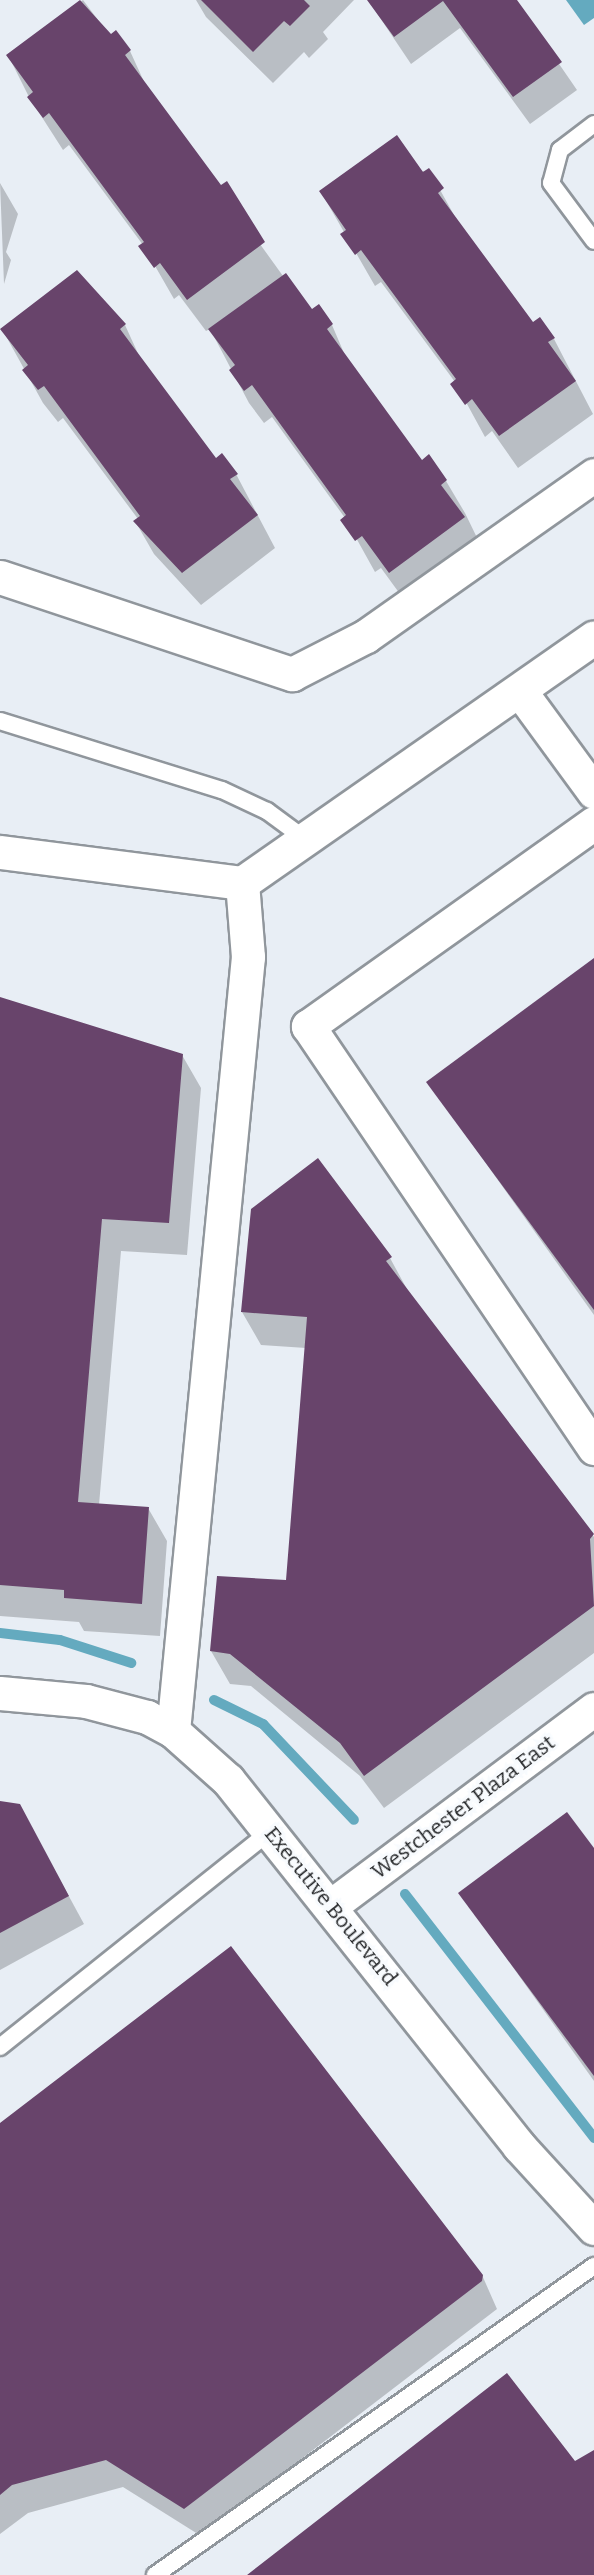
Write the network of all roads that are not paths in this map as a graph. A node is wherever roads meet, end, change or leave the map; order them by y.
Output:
1 (594, 124) edge
2 (594, 241) edge
3 (594, 475) edge
4 (0, 577) edge
5 (594, 637) edge
6 (520, 691) junction
7 (0, 721) edge
8 (594, 792) edge
9 (594, 823) edge
10 (306, 839) junction
11 (0, 852) edge
12 (242, 884) junction
13 (594, 1448) edge
14 (0, 1693) edge
15 (592, 1713) edge
16 (173, 1731) junction
17 (271, 1831) junction
18 (332, 1905) junction
19 (0, 2047) edge
20 (594, 2228) edge
21 (594, 2266) edge
22 (154, 2575) edge

1 - 2 lane
3 - 4 street
5 - 6 street
6 - 8 street
6 - 10 street
7 - 10 lane
9 - 13 street
10 - 12 street
11 - 12 street
12 - 16 street
14 - 16 street, Executive Boulevard
15 - 18 street, Westchester Plaza East
16 - 17 street, Executive Boulevard
17 - 18 street, Executive Boulevard
17 - 19 lane
18 - 20 street, Executive Boulevard
21 - 22 lane

